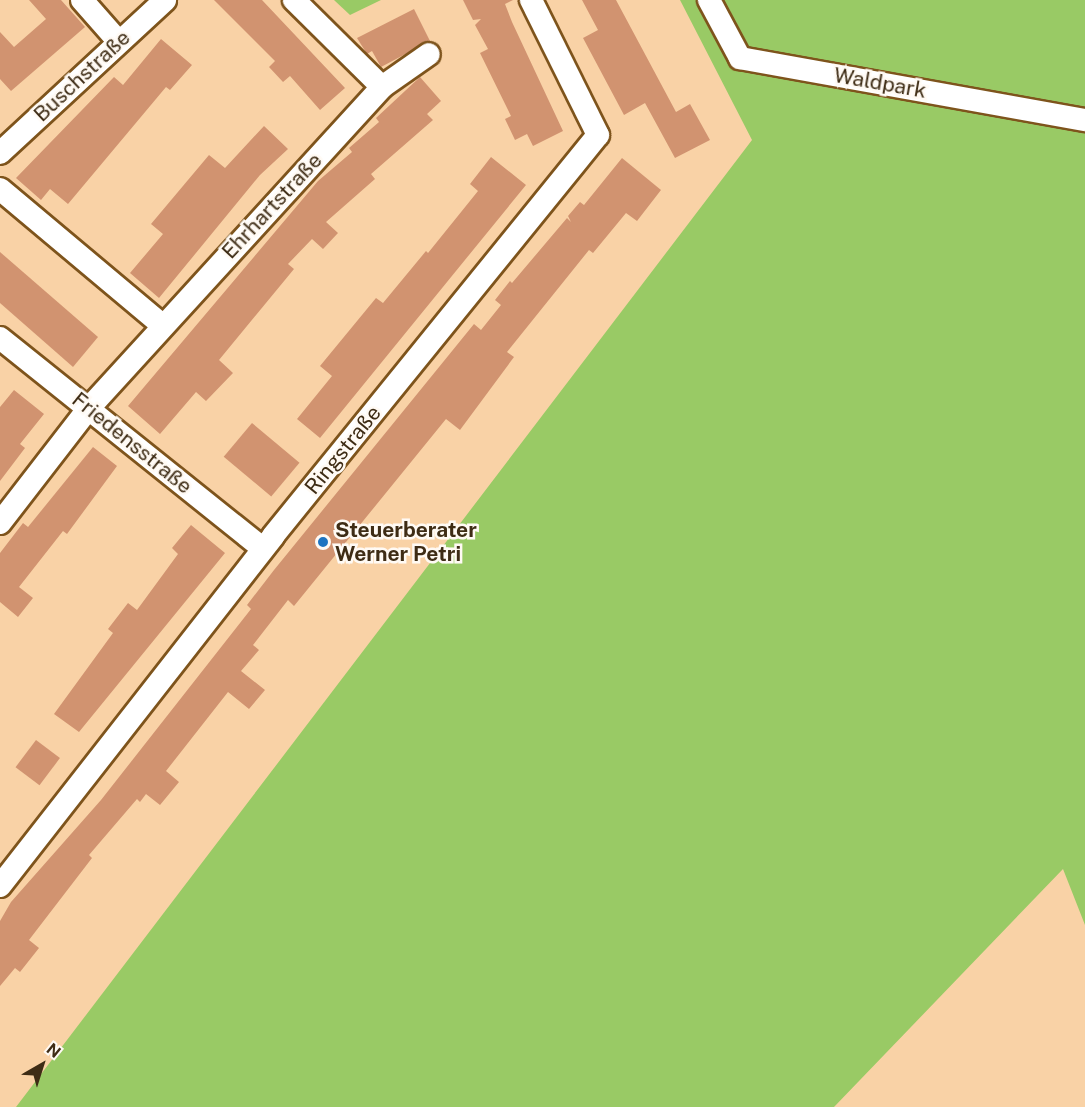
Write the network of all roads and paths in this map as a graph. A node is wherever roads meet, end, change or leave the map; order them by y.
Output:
1 (82, 0) edge
2 (165, 0) edge
3 (294, 0) edge
4 (531, 0) edge
5 (709, 0) edge
6 (118, 41) junction
7 (429, 54) dead end
8 (382, 87) junction
9 (1085, 120) edge
10 (0, 153) edge
11 (0, 189) edge
12 (162, 325) junction
13 (0, 338) edge
14 (89, 408) junction
15 (0, 523) edge
16 (263, 549) junction
17 (0, 886) edge

1 - 6 street
2 - 6 street, Buschstraße
3 - 8 street
4 - 16 street, Ringstraße
5 - 9 street, Waldpark
6 - 10 street, Buschstraße
7 - 8 street, Ehrhartstraße
8 - 12 street, Ehrhartstraße
11 - 12 street
12 - 14 street, Ehrhartstraße
13 - 14 street, Friedensstraße
14 - 15 street, Ehrhartstraße
14 - 16 street, Friedensstraße
16 - 17 street, Ringstraße

